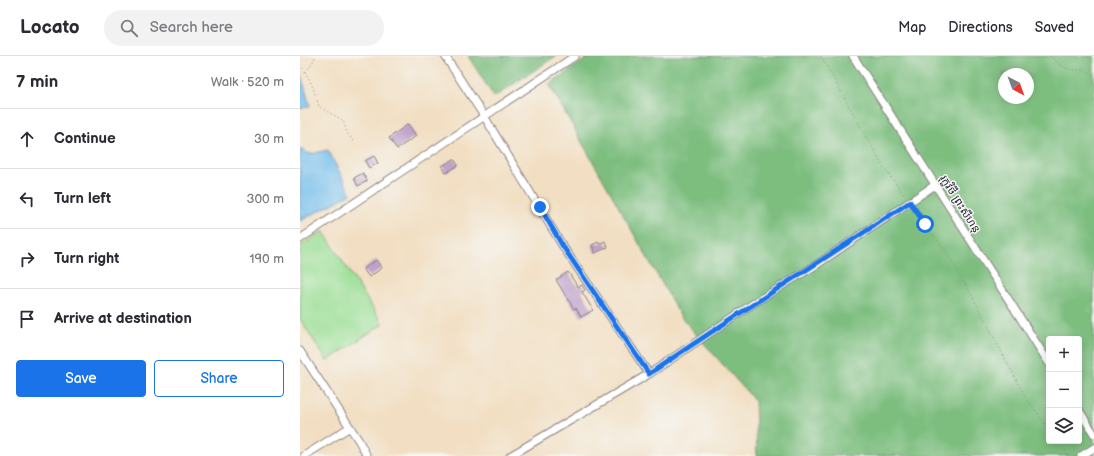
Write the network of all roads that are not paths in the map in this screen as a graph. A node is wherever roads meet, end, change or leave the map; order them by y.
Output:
1 (445, 56) edge
2 (575, 56) edge
3 (853, 56) edge
4 (484, 116) junction
5 (935, 185) junction
6 (300, 239) edge
7 (300, 351) edge
8 (1046, 358) edge
9 (649, 374) junction
10 (1082, 415) edge
11 (350, 427) junction
12 (1094, 434) edge
13 (1094, 448) edge
14 (304, 456) edge
15 (367, 456) edge
16 (510, 456) edge
17 (1081, 456) edge

1 - 4 street
2 - 4 street
3 - 5 street, រុក្ខវិថី ព្រះសីហនុ
4 - 6 street
4 - 9 street
5 - 8 street, រុក្ខវិថី ព្រះសីហនុ
5 - 9 street
7 - 11 street
9 - 16 street
10 - 12 street
11 - 14 street
11 - 15 street
13 - 17 street

